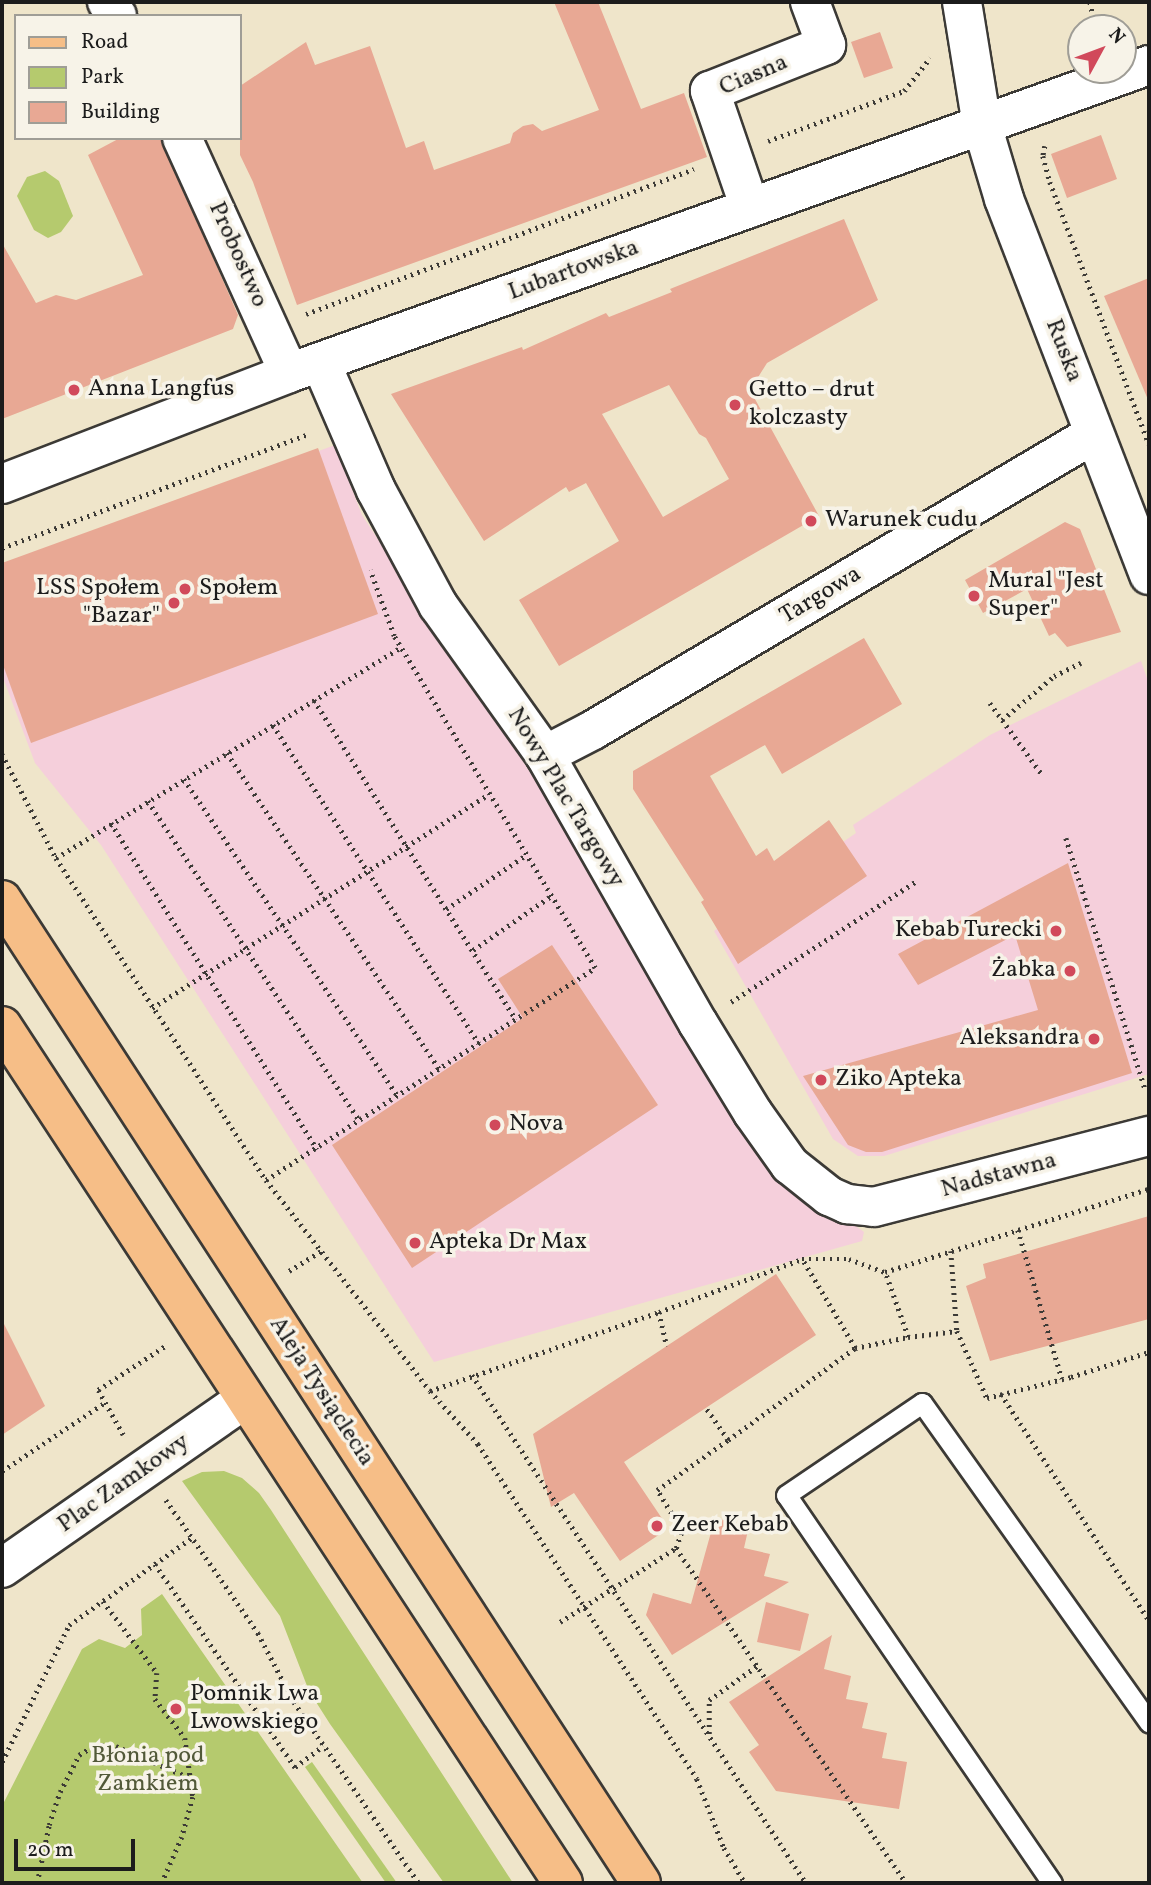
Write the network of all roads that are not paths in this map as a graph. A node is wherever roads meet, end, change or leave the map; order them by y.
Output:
1 (810, 2) edge
2 (962, 2) edge
3 (1149, 65) edge
4 (982, 125) junction
5 (183, 140) edge
6 (750, 208) junction
7 (305, 368) junction
8 (1094, 434) junction
9 (2, 484) edge
10 (1149, 575) edge
11 (545, 755) junction
12 (2, 900) edge
13 (2, 1026) edge
14 (1149, 1136) edge
15 (847, 1204) joint
16 (245, 1399) junction
17 (2, 1569) edge
18 (1149, 1722) edge
19 (563, 1883) edge
20 (641, 1883) edge
21 (1052, 1883) edge

1 - 6 street, Ciasna
2 - 4 street, Ruska
3 - 4 street, Lubartowska
4 - 6 street, Lubartowska
4 - 8 street, Ruska
5 - 7 street, Probostwo
6 - 7 street, Lubartowska
7 - 9 street, Lubartowska
7 - 11 street, Nowy Plac Targowy
8 - 10 street, Ruska
8 - 11 street, Targowa
11 - 15 street, Nowy Plac Targowy
12 - 20 main road, Aleja Tysiąclecia
13 - 16 main road
14 - 15 street, Nadstawna
16 - 17 street, Plac Zamkowy
16 - 19 main road
18 - 21 lane

